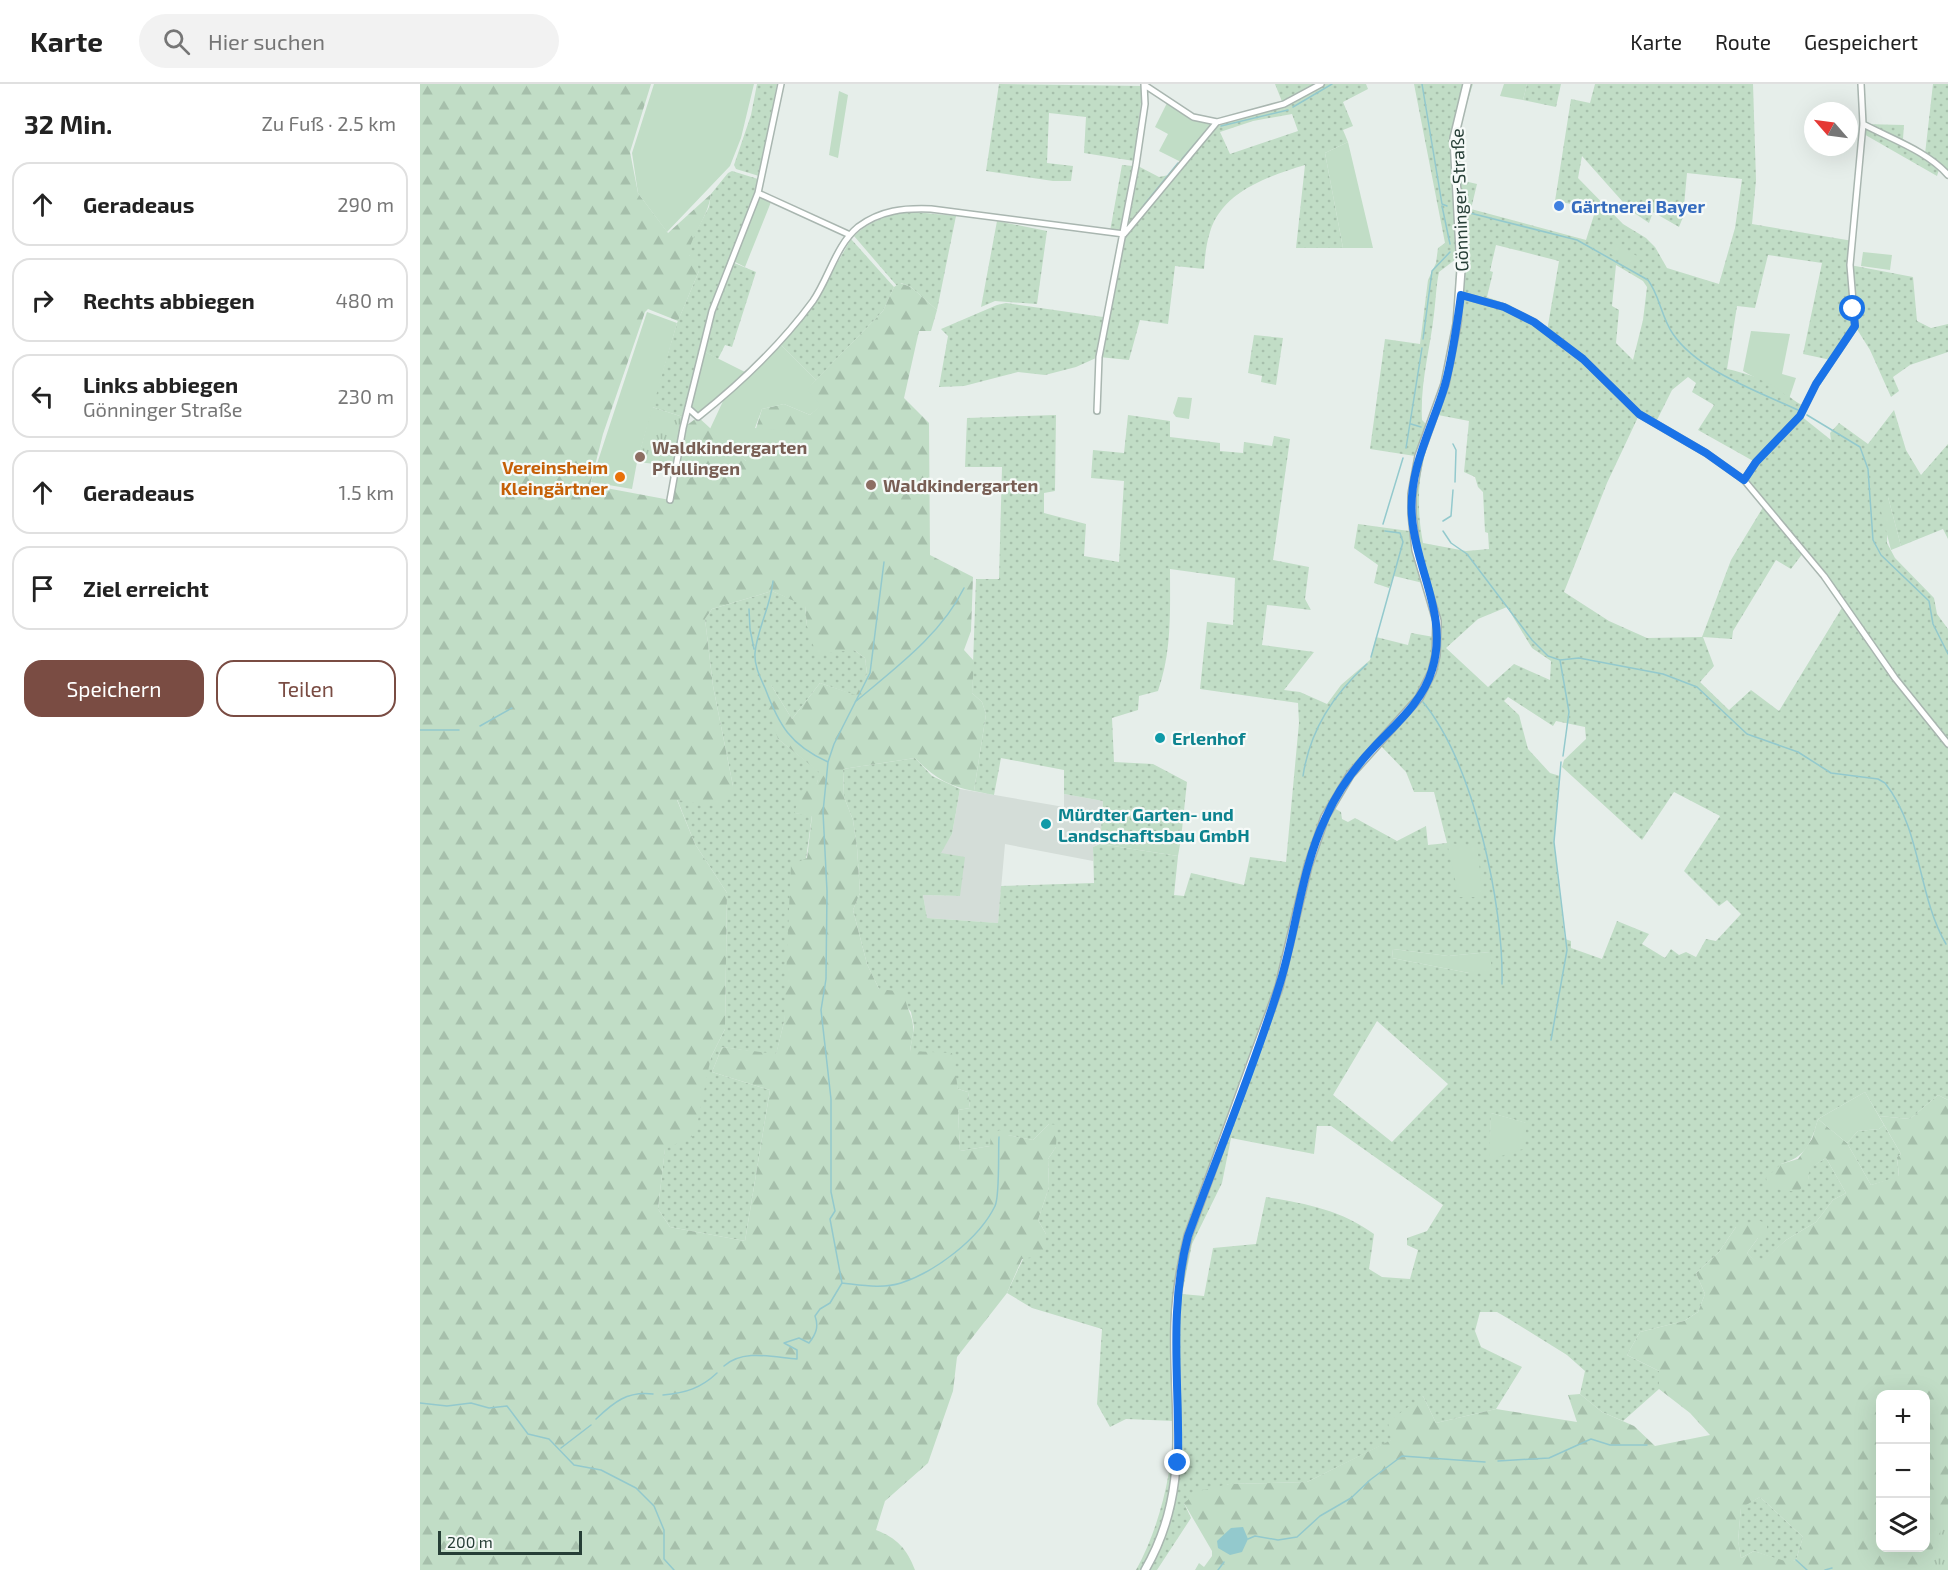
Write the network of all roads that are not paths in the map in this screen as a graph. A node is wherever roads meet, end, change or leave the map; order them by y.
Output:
1 (781, 84) edge
2 (1321, 84) edge
3 (1467, 84) edge
4 (1861, 84) edge
5 (1145, 85) edge
6 (1217, 122) junction
7 (1863, 124) junction
8 (1948, 175) edge
9 (758, 193) junction
10 (1124, 234) junction
11 (850, 235) junction
12 (1461, 295) junction
13 (688, 408) junction
14 (1097, 411) dead end
15 (1744, 480) junction
16 (670, 500) dead end
17 (1948, 744) edge
18 (1145, 1570) edge

1 - 9 street
2 - 6 street
3 - 12 street, Gönninger Straße
4 - 7 street
5 - 6 street
5 - 10 street
6 - 10 street
7 - 8 street
7 - 15 street
9 - 11 street
9 - 13 street
10 - 11 street
10 - 14 street
11 - 13 street
12 - 15 street
12 - 18 street, Gönninger Straße
13 - 16 street
15 - 17 street

